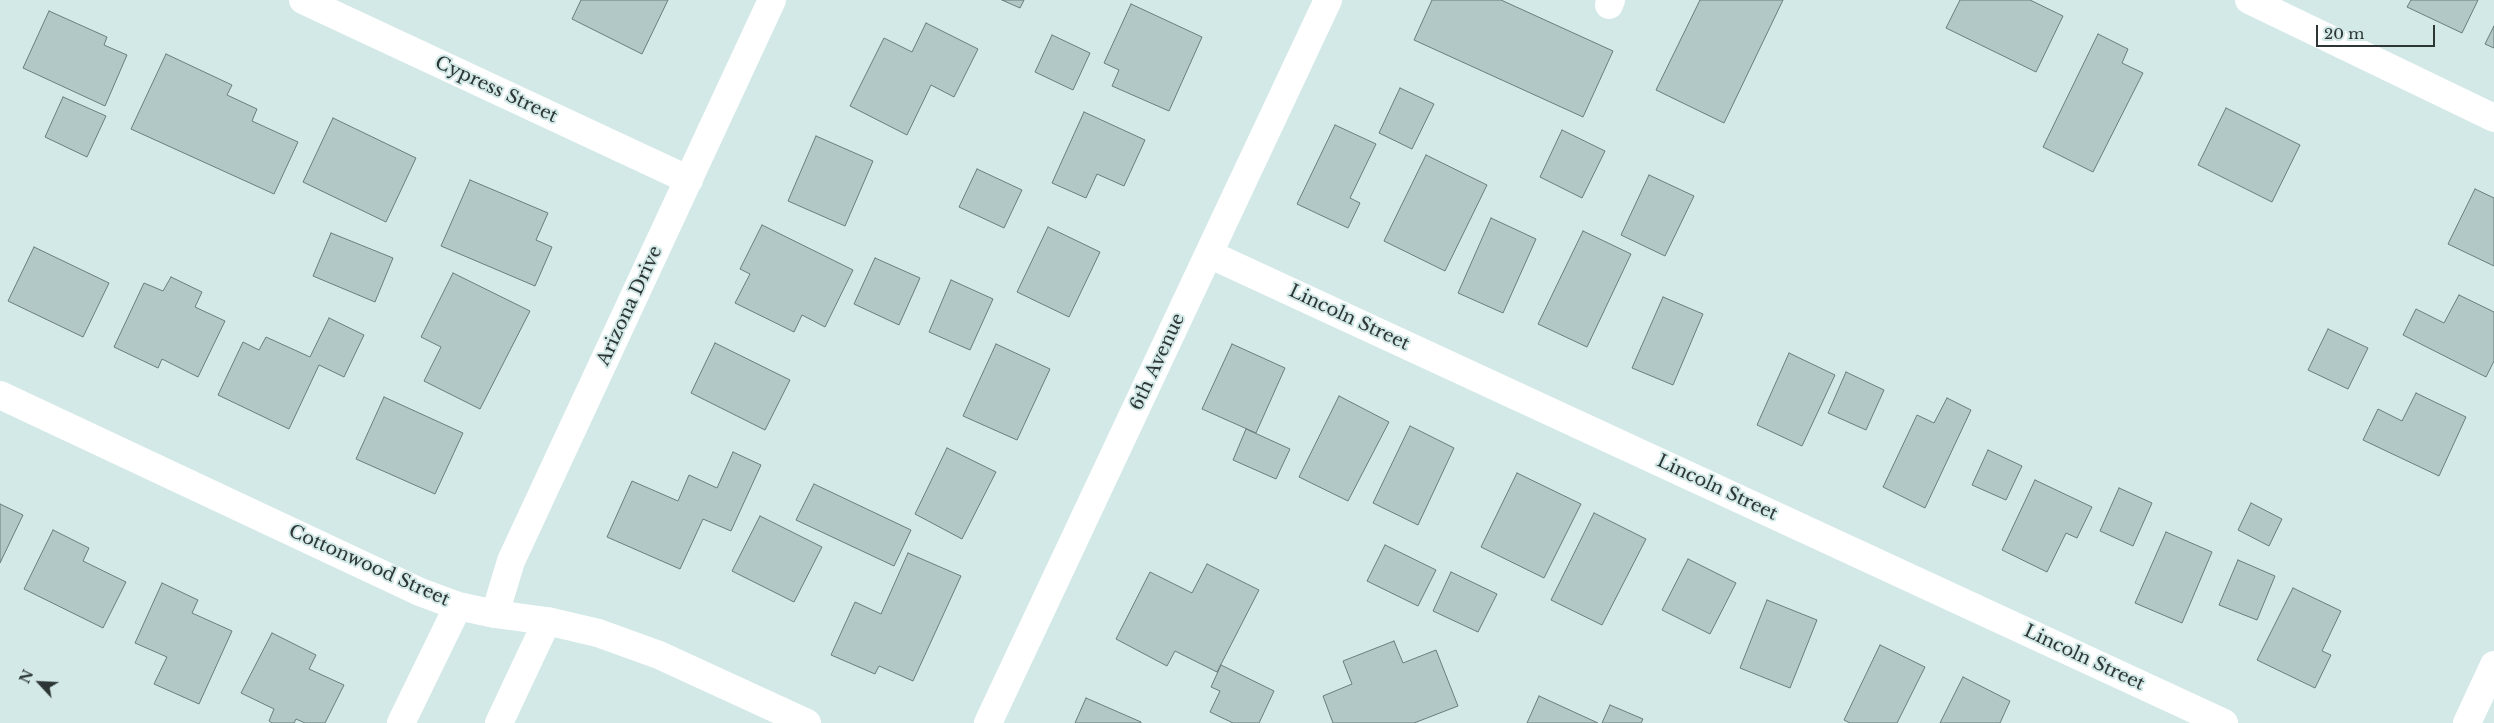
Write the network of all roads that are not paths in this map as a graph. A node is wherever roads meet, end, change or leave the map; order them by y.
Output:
1 (303, 0) edge
2 (772, 0) edge
3 (1328, 0) edge
4 (2249, 0) edge
5 (2494, 118) edge
6 (689, 180) junction
7 (1209, 254) junction
8 (0, 395) edge
9 (458, 606) junction
10 (495, 614) junction
11 (547, 621) junction
12 (2494, 665) edge
13 (401, 723) edge
14 (499, 723) edge
15 (807, 723) edge
16 (988, 723) edge
17 (2224, 723) edge
18 (2467, 723) edge

1 - 6 street, Cypress Street
2 - 6 street, Arizona Drive
3 - 7 street, 6th Avenue
4 - 5 street
6 - 10 street, Arizona Drive
7 - 16 street, 6th Avenue
7 - 17 street, Lincoln Street
8 - 9 street, Cottonwood Street
9 - 10 street, Cottonwood Street
9 - 13 street
10 - 11 street, Cottonwood Street
11 - 14 street
11 - 15 street, Cottonwood Street
12 - 18 street

